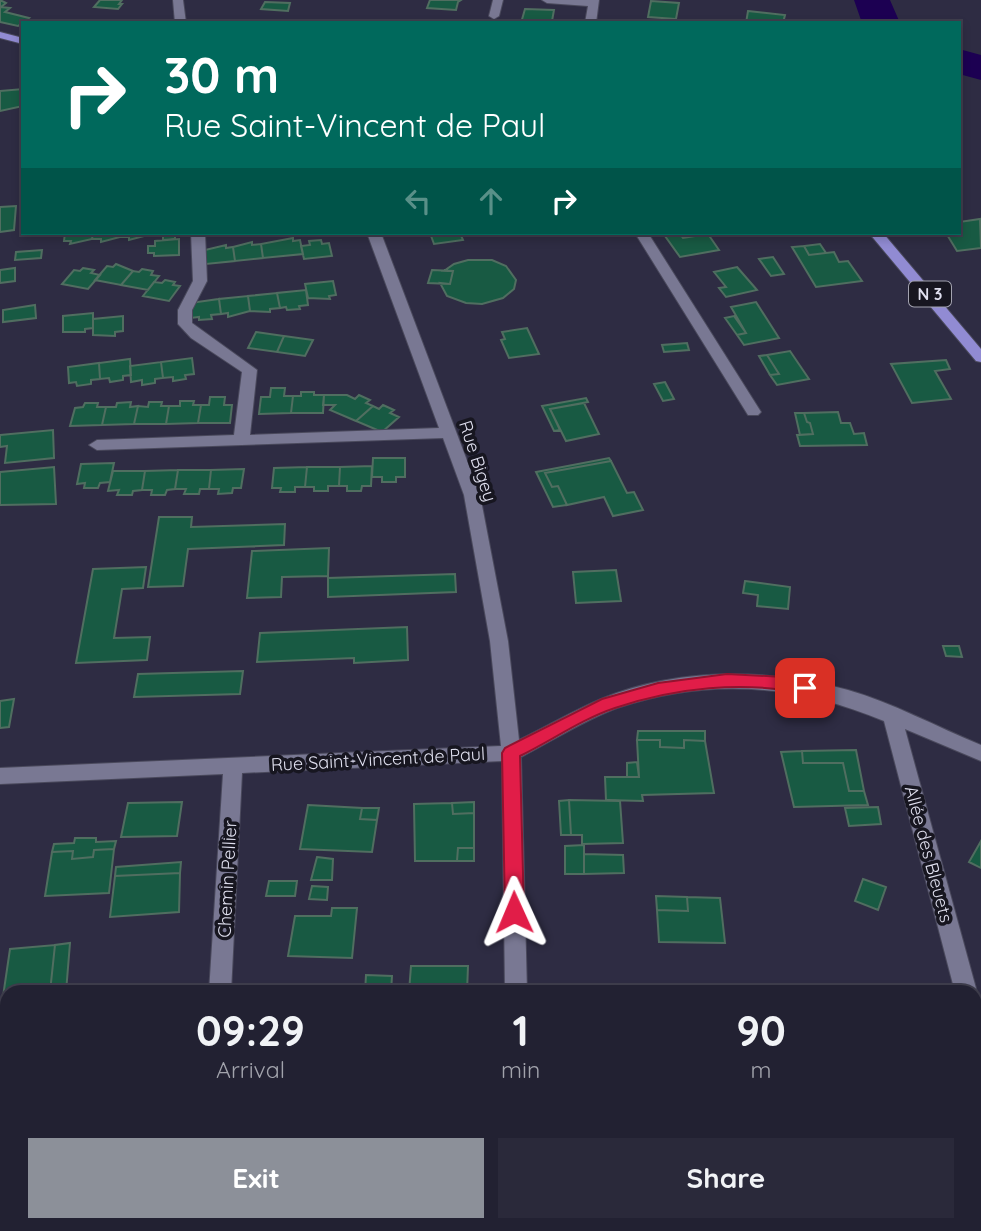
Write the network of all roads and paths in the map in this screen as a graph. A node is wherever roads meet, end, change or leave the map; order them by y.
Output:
1 (178, 0) edge
2 (498, 0) edge
3 (547, 0) edge
4 (594, 1) edge
5 (494, 16) dead end
6 (181, 21) edge
7 (590, 21) edge
8 (0, 35) edge
9 (21, 40) edge
10 (198, 235) edge
11 (375, 235) edge
12 (642, 235) edge
13 (878, 235) edge
14 (981, 358) edge
15 (753, 412) dead end
16 (450, 433) junction
17 (241, 441) junction
18 (97, 445) dead end
19 (892, 715) junction
20 (981, 752) edge
21 (511, 753) junction
22 (233, 766) junction
23 (0, 776) edge
24 (220, 985) edge
25 (516, 985) edge
26 (964, 985) edge

1 - 6 street
2 - 5 street
3 - 4 street
4 - 7 street
8 - 9 main road
10 - 17 street
11 - 16 street, Rue Bigey
12 - 15 street
13 - 14 main road, N 3
16 - 17 street
16 - 21 street, Rue Bigey
17 - 18 street
19 - 20 street, Rue Saint-Vincent de Paul
19 - 21 street, Rue Saint-Vincent de Paul
19 - 26 street, Allée des Bleuets
21 - 22 street, Rue Saint-Vincent de Paul
21 - 25 street, Rue Bigey
22 - 23 street, Rue Saint-Vincent de Paul
22 - 24 street, Chemin Pellier

